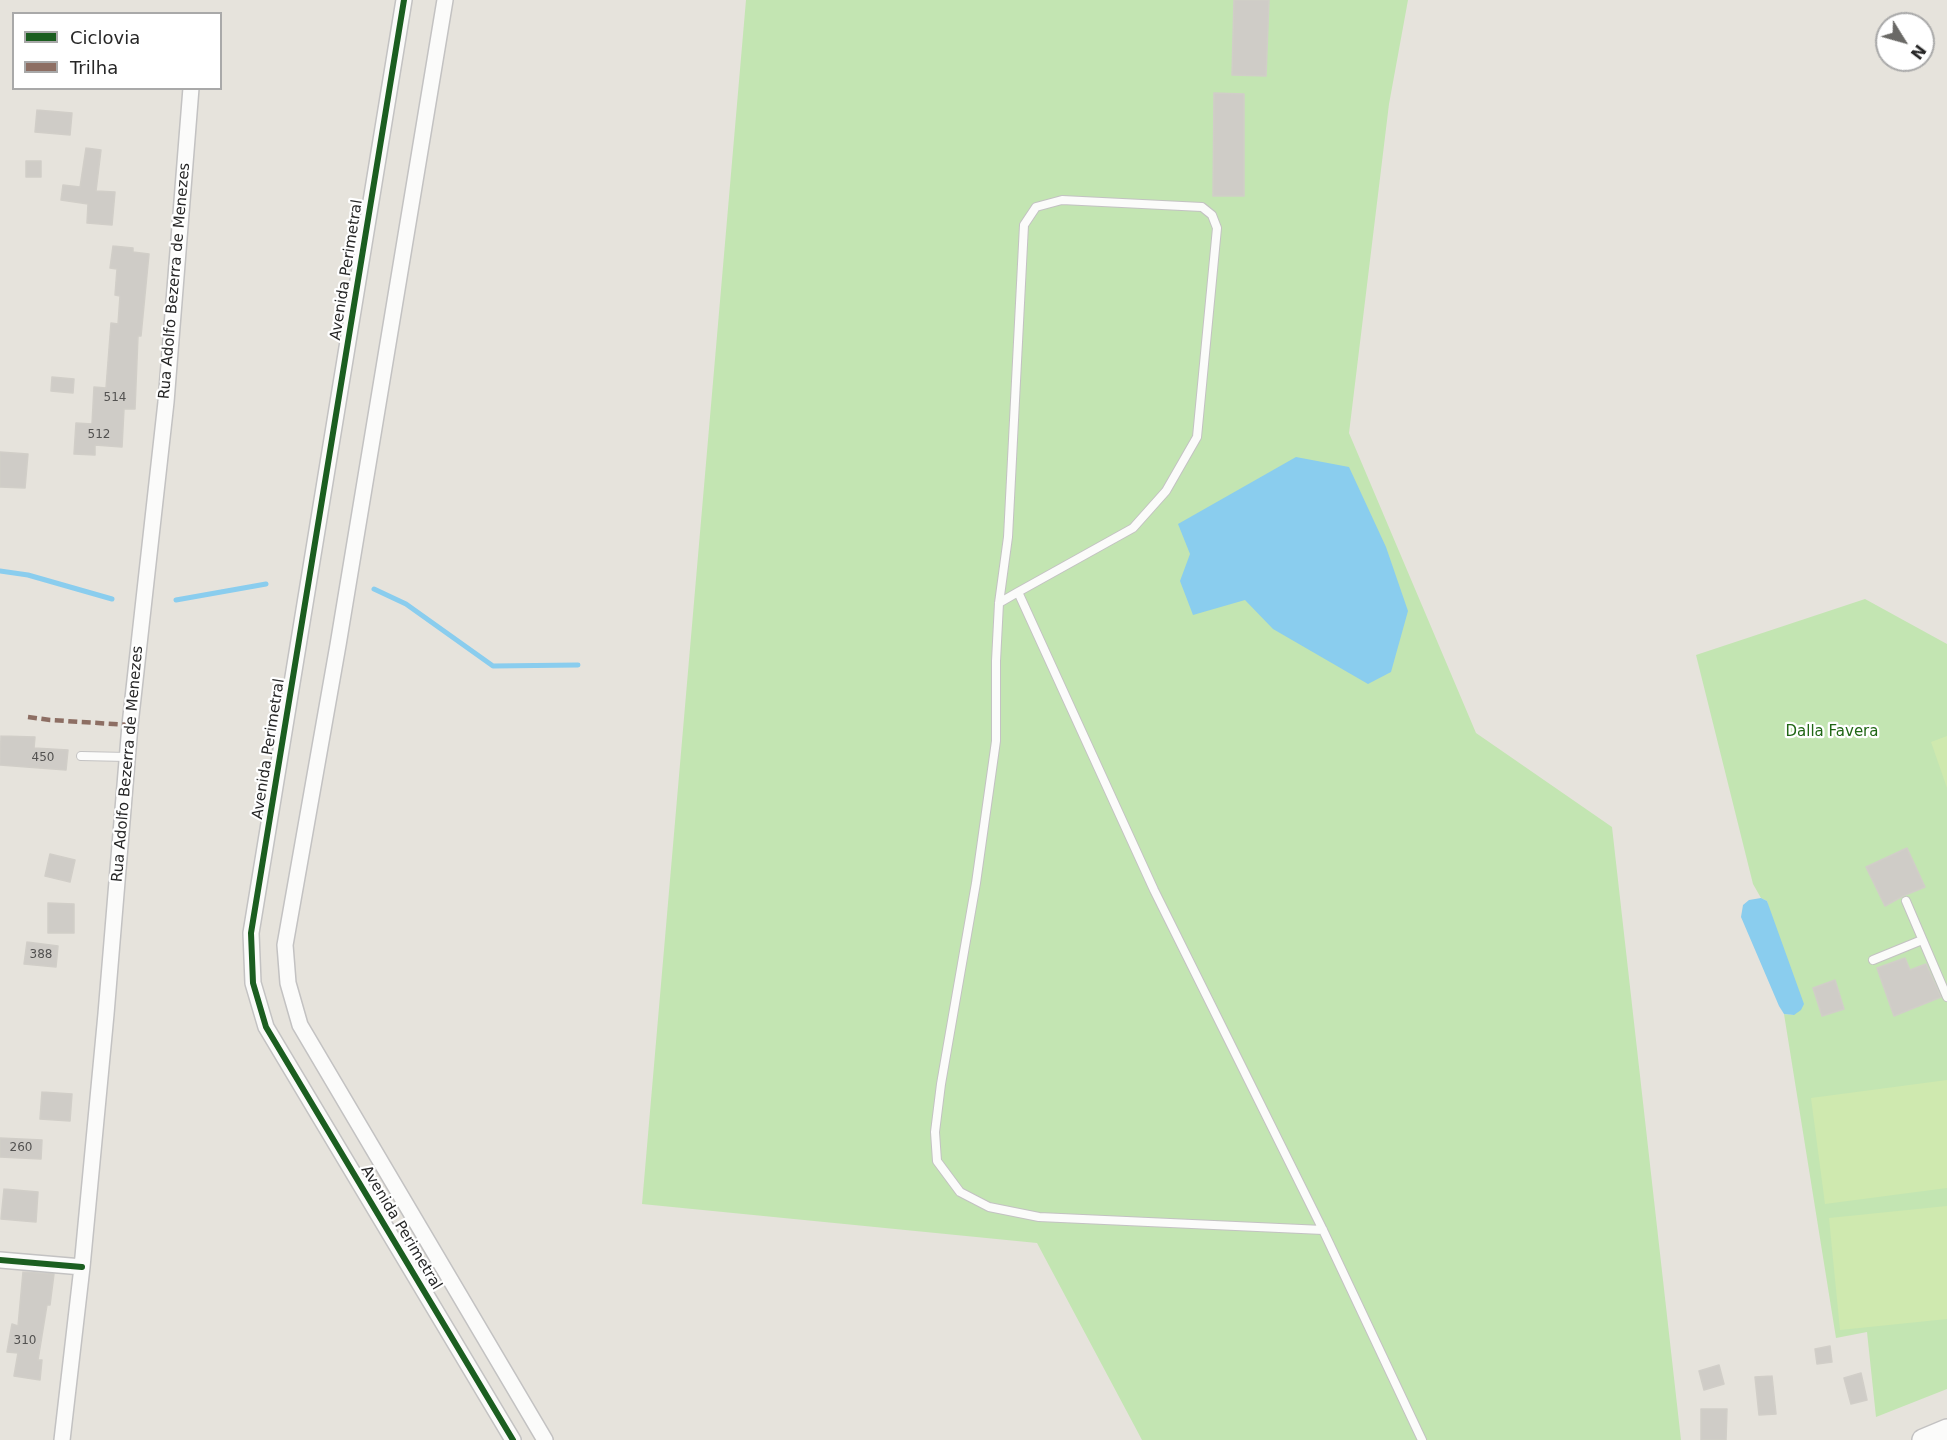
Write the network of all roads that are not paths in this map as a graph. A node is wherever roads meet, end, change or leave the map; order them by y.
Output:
1 (404, 0) edge
2 (445, 0) edge
3 (191, 90) edge
4 (1018, 592) junction
5 (999, 603) junction
6 (81, 756) dead end
7 (127, 757) junction
8 (1906, 901) dead end
9 (1922, 940) junction
10 (1873, 960) dead end
11 (1947, 997) edge
12 (1323, 1230) junction
13 (0, 1260) edge
14 (82, 1267) junction
15 (1947, 1430) edge
16 (63, 1440) edge
17 (513, 1440) edge
18 (545, 1440) edge
19 (1422, 1440) edge
20 (1923, 1440) edge

1 - 17 street, Avenida Perimetral
2 - 18 street, Avenida Perimetral
3 - 7 street, Rua Adolfo Bezerra de Menezes
4 - 5 lane
4 - 5 lane
4 - 12 lane
5 - 12 lane
6 - 7 lane
7 - 14 street, Rua Adolfo Bezerra de Menezes
8 - 9 lane
9 - 10 lane
9 - 11 lane
12 - 19 lane
13 - 14 street
14 - 16 street, Rua Adolfo Bezerra de Menezes
15 - 20 street

